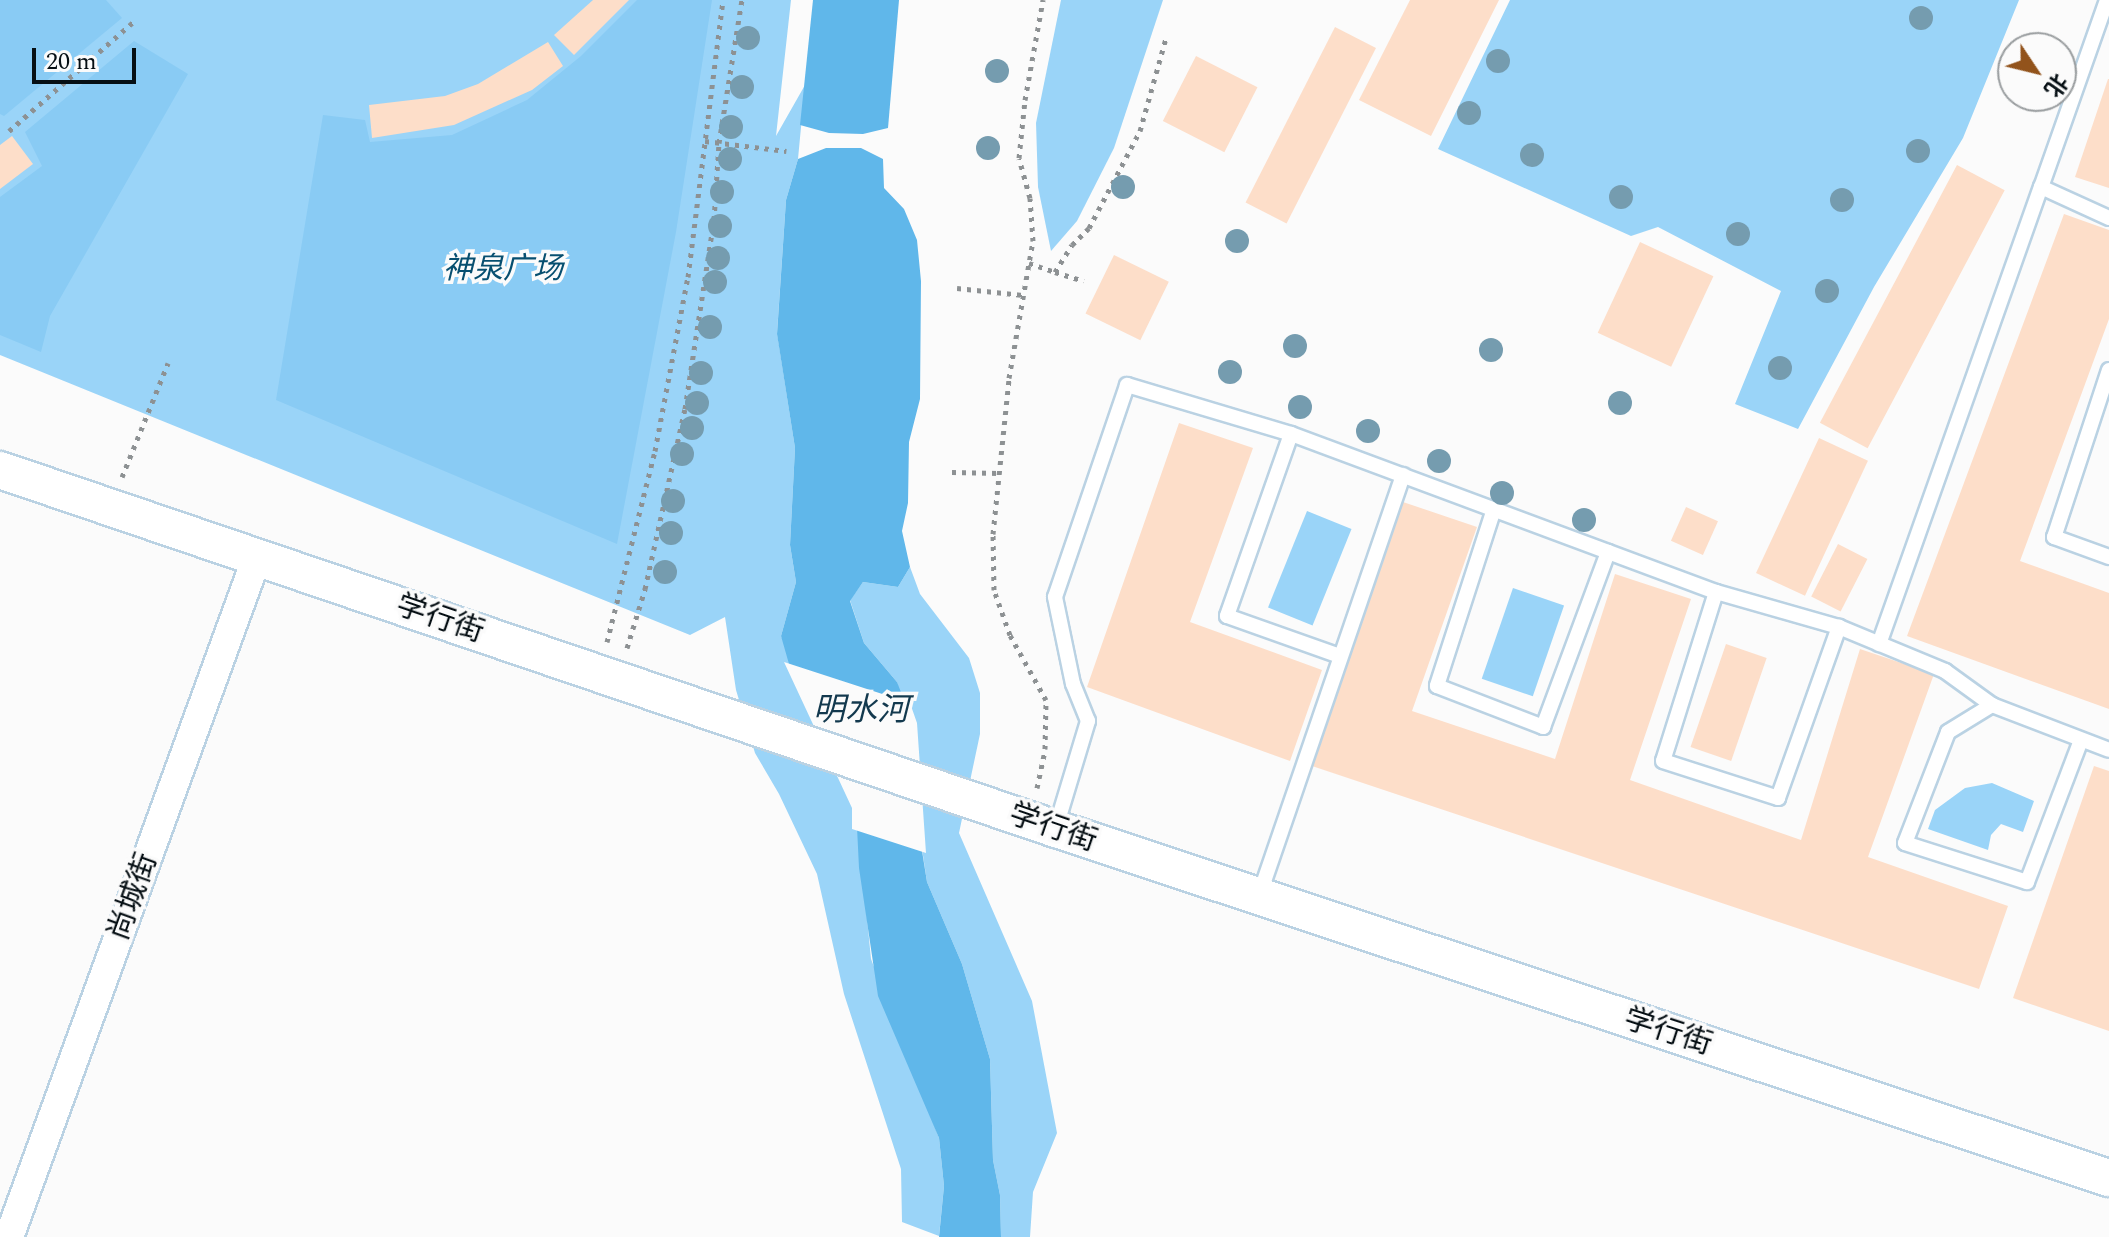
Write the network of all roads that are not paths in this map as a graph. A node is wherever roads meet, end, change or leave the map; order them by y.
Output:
1 (2107, 0) edge
2 (2041, 187) junction
3 (2109, 218) edge
4 (2109, 370) edge
5 (1291, 434) junction
6 (0, 470) edge
7 (1403, 475) junction
8 (1494, 509) junction
9 (1608, 552) junction
10 (257, 557) junction
11 (2109, 557) edge
12 (1716, 592) junction
13 (1839, 627) junction
14 (1879, 644) junction
15 (1340, 656) junction
16 (1992, 705) junction
17 (2081, 740) junction
18 (2109, 750) edge
19 (1043, 824) junction
20 (1258, 896) junction
21 (2109, 1178) edge
22 (9, 1237) edge

1 - 2 lane
2 - 3 lane
2 - 14 lane
4 - 11 lane
5 - 7 lane
5 - 15 lane
5 - 19 lane
6 - 10 street, 学行街
7 - 8 lane
7 - 15 lane
8 - 9 lane
8 - 9 lane
9 - 12 lane
10 - 19 street, 学行街
10 - 22 street, 尚城街
12 - 13 lane
12 - 13 lane
13 - 14 lane
14 - 16 lane
15 - 20 lane
16 - 17 lane
16 - 17 lane
17 - 18 lane
19 - 20 street, 学行街
20 - 21 street, 学行街

